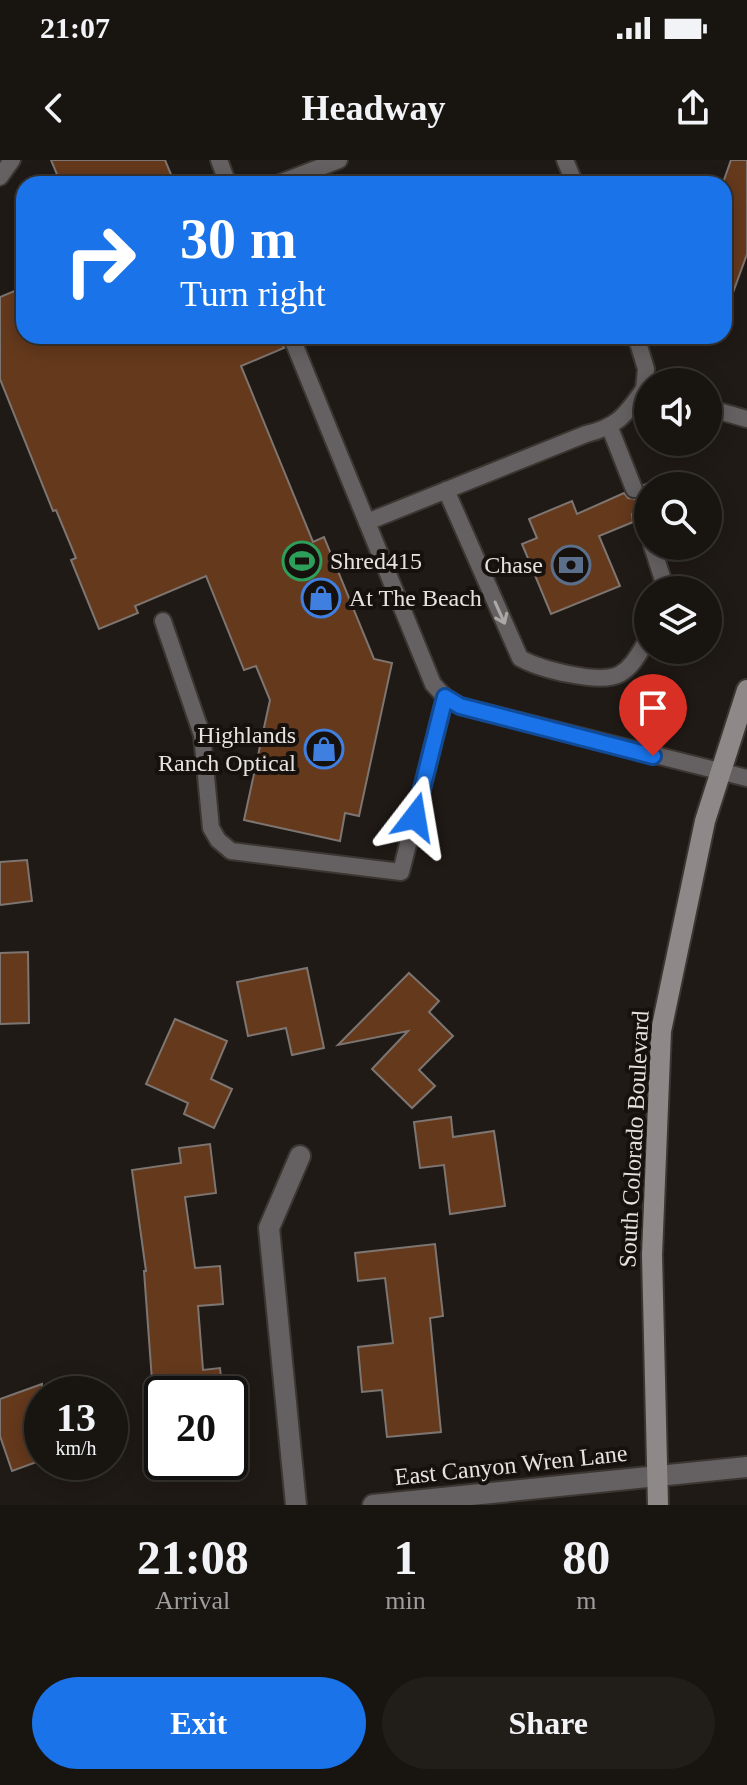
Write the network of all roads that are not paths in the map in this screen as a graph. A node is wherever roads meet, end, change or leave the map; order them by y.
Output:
1 (12, 160) edge
2 (339, 160) edge
3 (298, 176) edge
4 (0, 177) edge
5 (294, 344) edge
6 (638, 344) edge
7 (646, 368) edge
8 (634, 402) edge
9 (722, 412) edge
10 (747, 419) edge
11 (610, 428) junction
12 (634, 489) dead end
13 (446, 490) junction
14 (367, 522) junction
15 (163, 621) dead end
16 (634, 661) edge
17 (747, 690) edge
18 (445, 697) junction
19 (721, 771) junction
20 (747, 778) edge
21 (300, 1156) dead end
22 (747, 1467) edge
23 (655, 1477) junction
24 (296, 1505) edge
25 (373, 1505) edge
26 (658, 1505) edge

1 - 4 lane
2 - 3 lane
5 - 14 lane
6 - 7 lane
8 - 11 lane
9 - 10 lane
11 - 12 lane
11 - 13 lane
13 - 14 lane
13 -> 16 lane
14 - 18 lane
15 - 18 lane
17 - 19 main road, South Colorado Boulevard
18 - 19 lane
19 - 20 lane
19 - 23 main road, South Colorado Boulevard
21 - 24 street
22 - 23 street, East Canyon Wren Lane
23 - 25 street, East Canyon Wren Lane
23 - 26 main road, South Colorado Boulevard

